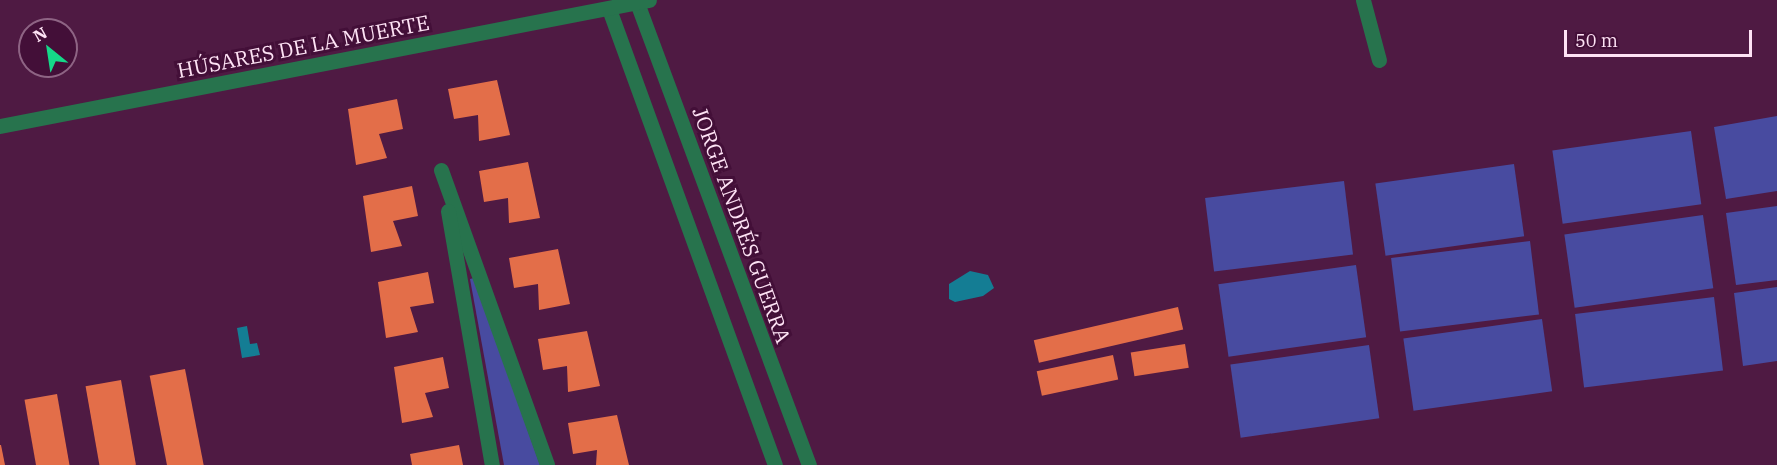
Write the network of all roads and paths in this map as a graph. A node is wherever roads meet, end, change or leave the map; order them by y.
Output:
1 (1363, 0) edge
2 (641, 1) edge
3 (609, 9) junction
4 (1379, 60) dead end
5 (0, 126) edge
6 (492, 465) edge
7 (547, 465) edge
8 (775, 465) edge
9 (808, 465) edge

1 - 4 street
2 - 3 street, HÚSARES DE LA MUERTE
2 - 9 street, JORGE ANDRÉS GUERRA
3 - 5 street, HÚSARES DE LA MUERTE
3 - 8 street
6 - 7 street

